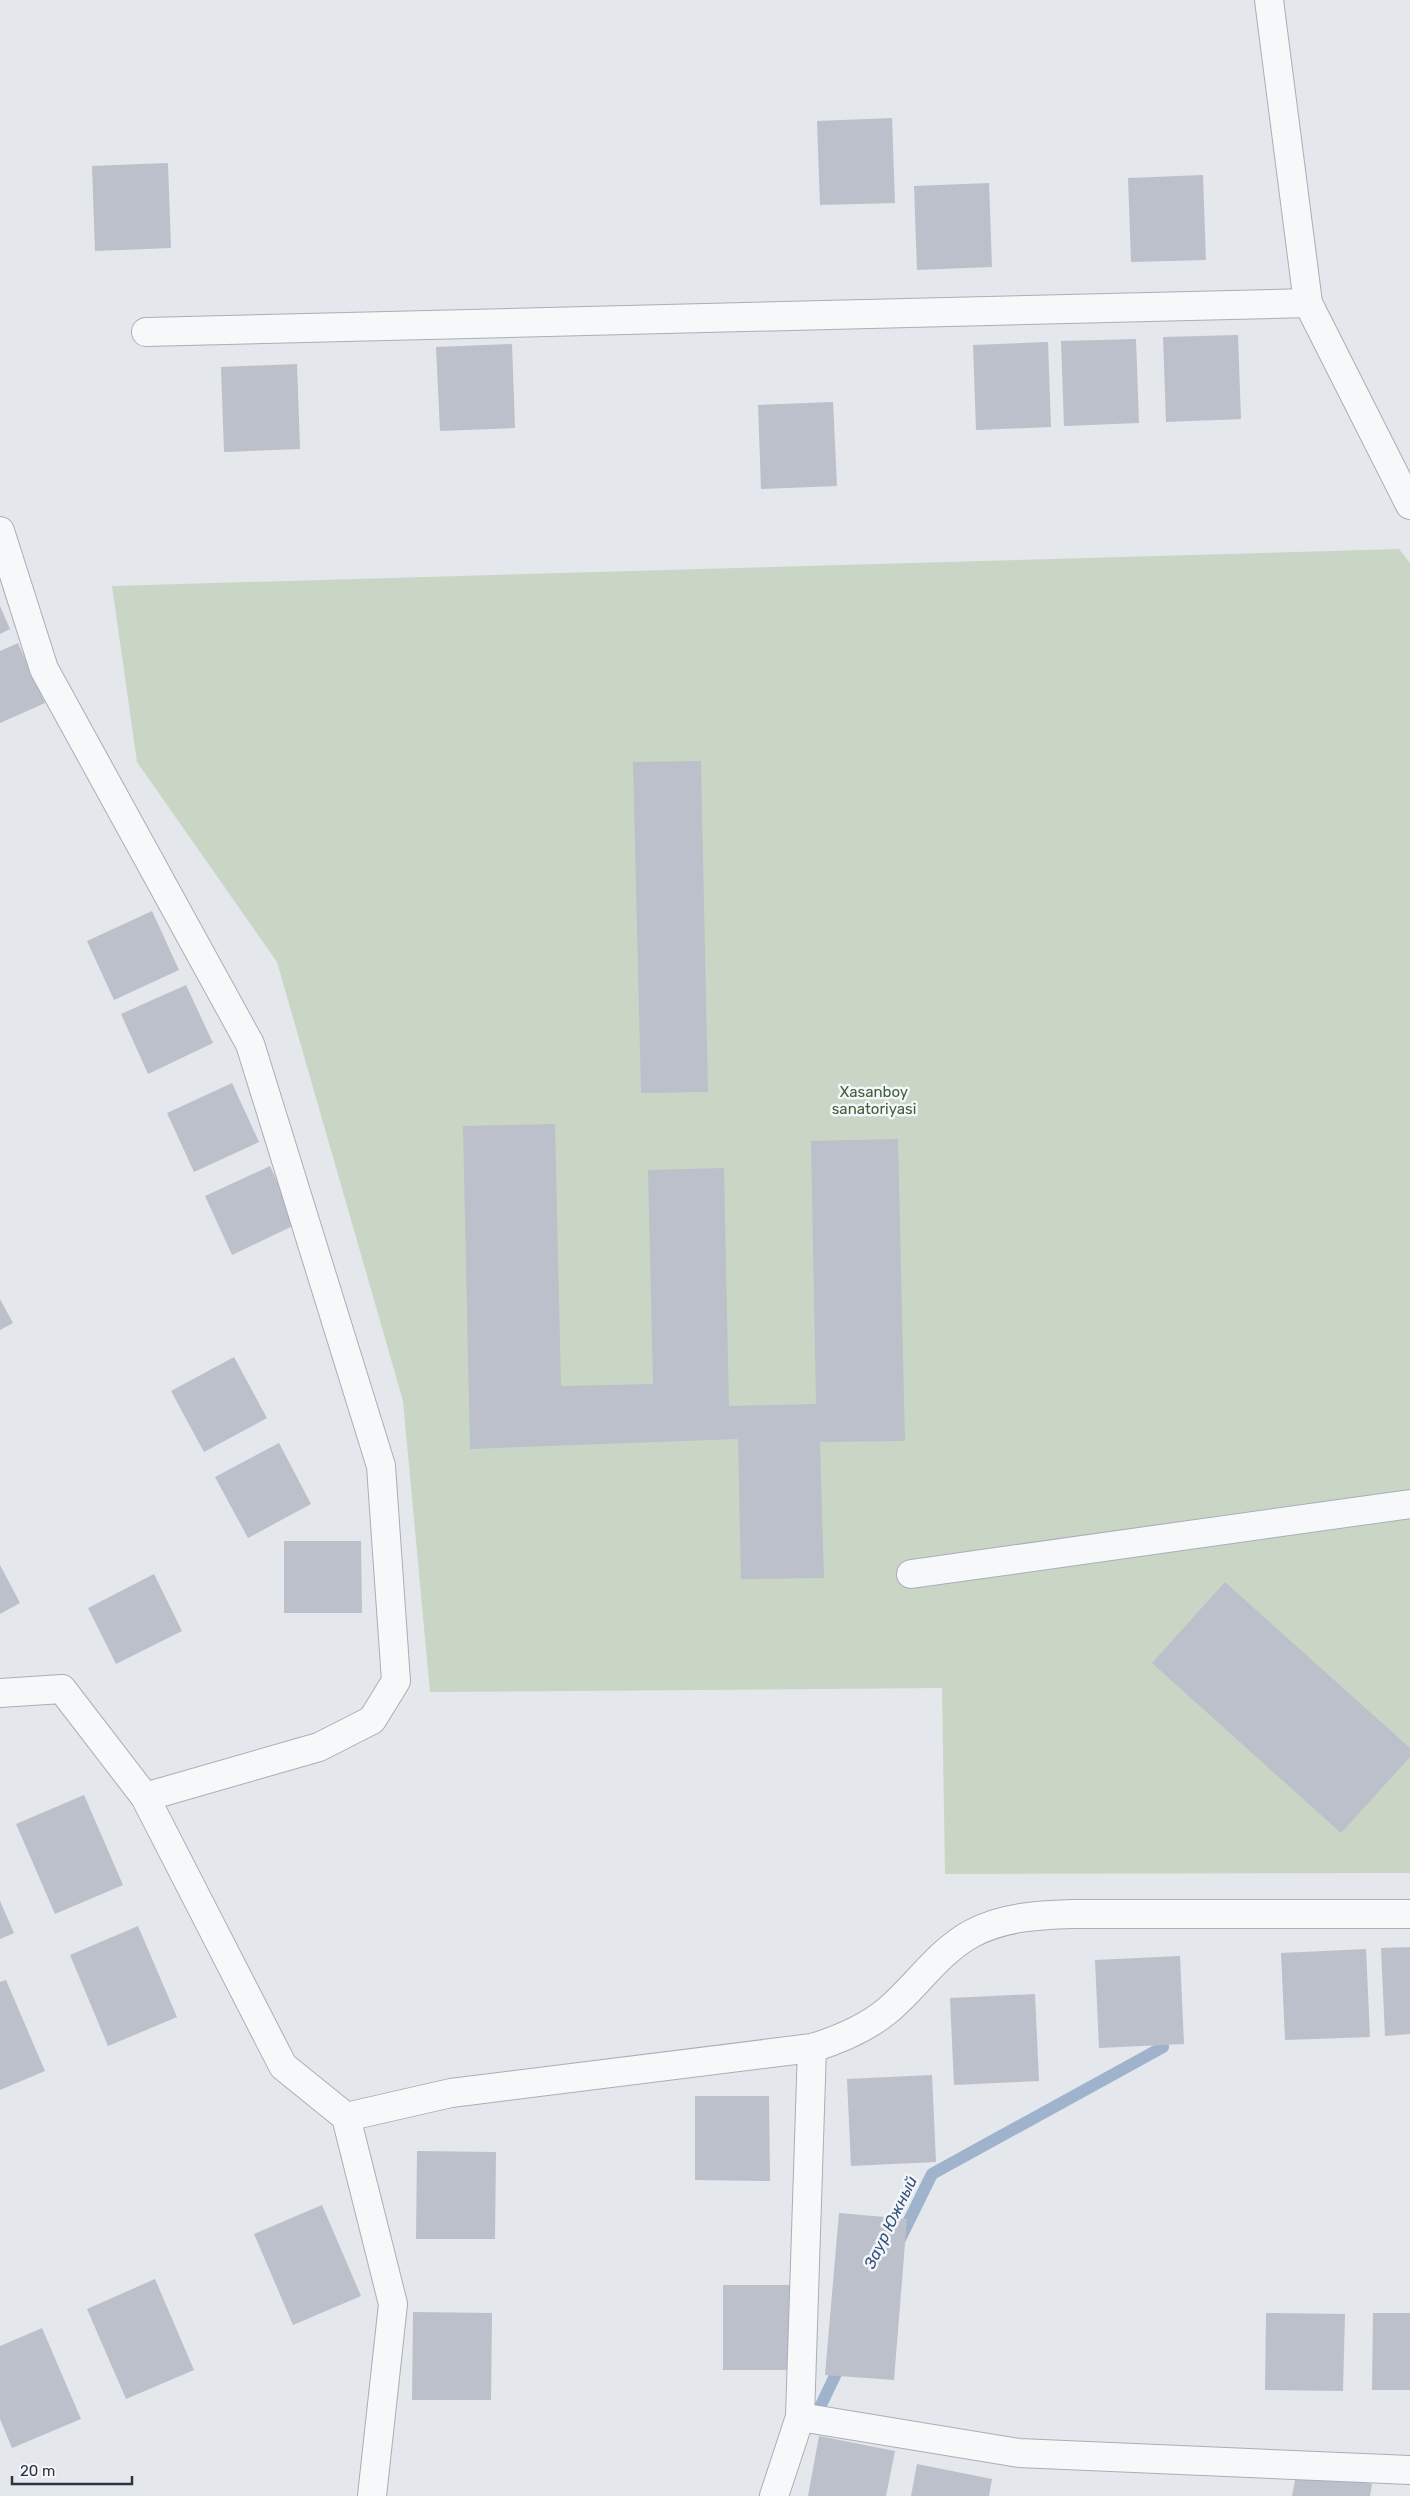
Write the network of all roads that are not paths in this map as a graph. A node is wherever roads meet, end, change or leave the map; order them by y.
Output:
1 (1270, 0) edge
2 (1308, 304) junction
3 (146, 332) dead end
4 (1410, 505) edge
5 (0, 531) edge
6 (1410, 1504) edge
7 (911, 1574) dead end
8 (0, 1693) edge
9 (145, 1797) junction
10 (1410, 1914) edge
11 (812, 2048) junction
12 (346, 2117) junction
13 (800, 2417) junction
14 (1410, 2470) edge
15 (372, 2496) edge
16 (774, 2496) edge

1 - 2 street
2 - 3 street
2 - 4 street
5 - 9 street
6 - 7 street
8 - 9 street
9 - 12 street
10 - 11 street
11 - 12 street
11 - 13 street
12 - 15 street
13 - 14 street
13 - 16 street

